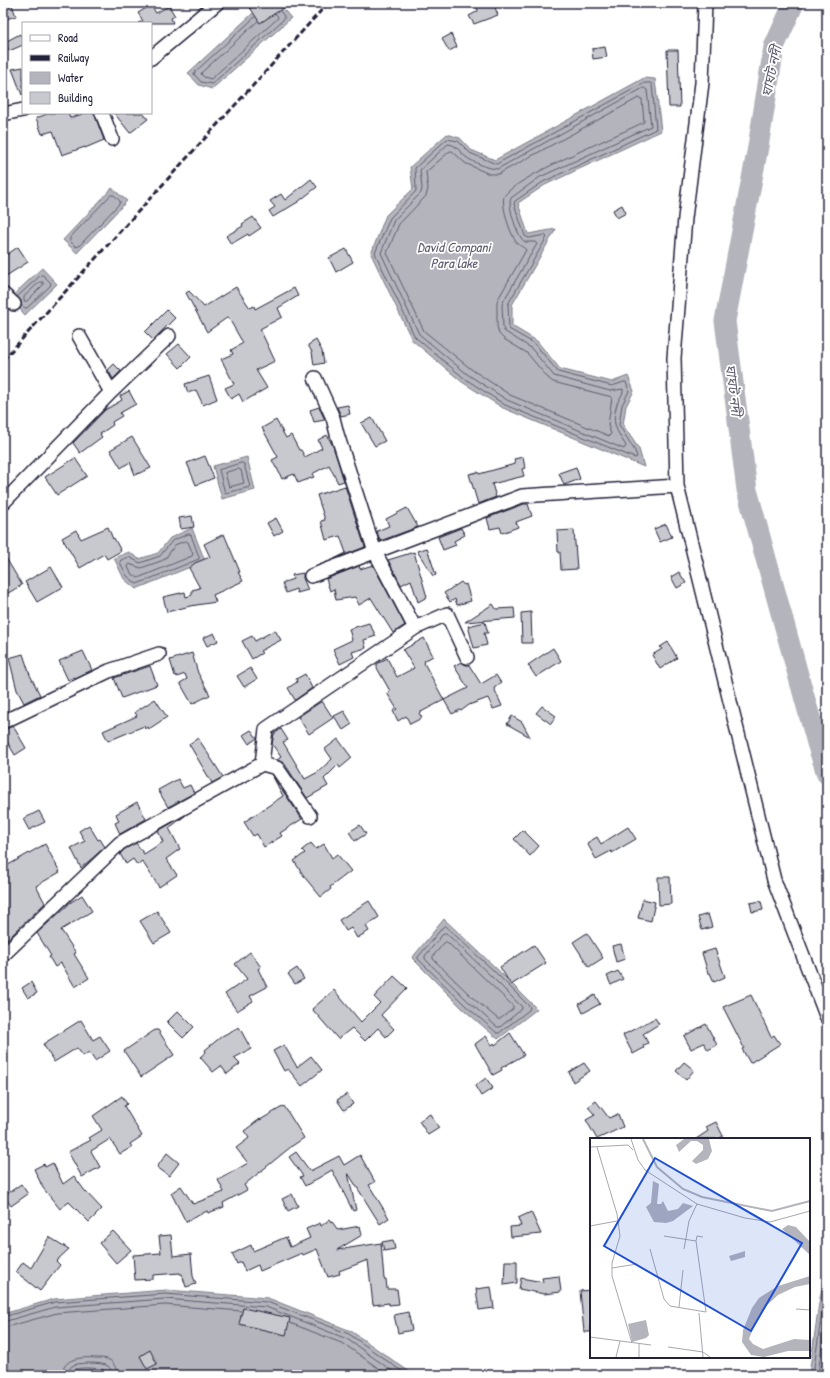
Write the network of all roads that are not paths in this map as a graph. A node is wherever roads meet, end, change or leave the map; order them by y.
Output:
1 (217, 3) edge
2 (705, 3) edge
3 (152, 57) edge
4 (22, 110) edge
5 (3, 114) edge
6 (102, 114) edge
7 (112, 139) dead end
8 (3, 294) edge
9 (14, 304) dead end
10 (78, 336) dead end
11 (170, 336) dead end
12 (315, 378) dead end
13 (111, 392) junction
14 (677, 486) junction
15 (3, 503) edge
16 (375, 552) junction
17 (311, 576) dead end
18 (415, 628) junction
19 (159, 654) dead end
20 (467, 657) dead end
21 (3, 722) edge
22 (262, 764) junction
23 (310, 816) dead end
24 (3, 955) edge
25 (827, 1018) edge

1 - 3 street
2 - 14 street
4 - 5 street
6 - 7 street
8 - 9 street
10 - 13 street
11 - 13 street
12 - 16 street
13 - 15 street
14 - 16 street
14 - 25 street
16 - 17 street
16 - 18 street
18 - 20 street
18 - 22 street
19 - 21 street
22 - 23 street
22 - 24 street

